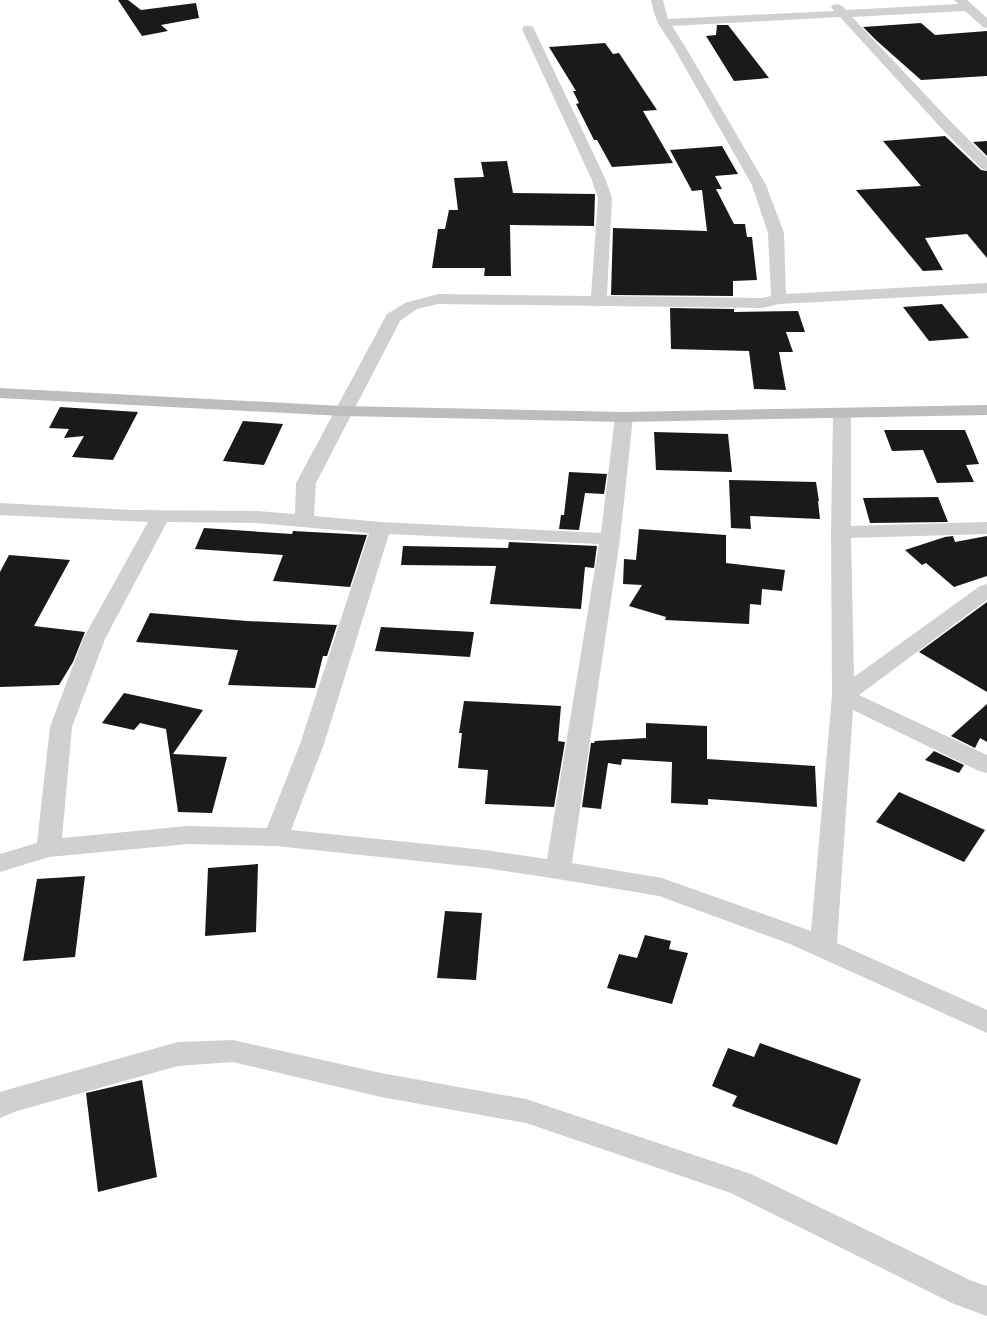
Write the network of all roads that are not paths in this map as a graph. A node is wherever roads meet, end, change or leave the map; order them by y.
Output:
1 (657, 0) edge
2 (831, 0) edge
3 (963, 3) edge
4 (844, 14) junction
5 (664, 23) junction
6 (987, 24) edge
7 (528, 29) dead end
8 (987, 166) edge
9 (987, 288) edge
10 (780, 299) junction
11 (599, 301) junction
12 (0, 393) edge
13 (987, 410) edge
14 (342, 411) junction
15 (842, 414) junction
16 (624, 417) junction
17 (0, 509) edge
18 (161, 516) junction
19 (304, 521) junction
20 (381, 528) junction
21 (987, 528) edge
22 (841, 532) junction
23 (610, 539) junction
24 (987, 590) edge
25 (843, 696) junction
26 (987, 764) edge
27 (276, 837) junction
28 (49, 848) junction
29 (0, 863) edge
30 (558, 870) junction
31 (823, 947) junction
32 (987, 1022) edge
33 (0, 1106) edge
34 (987, 1301) edge

1 - 5 street
2 - 4 street
3 - 4 street
3 - 6 street
4 - 5 street
4 - 8 street
5 - 10 street
7 - 11 street
9 - 10 street
10 - 11 street
11 - 14 street
12 - 14 main road
13 - 15 main road
14 - 16 main road
14 - 19 street
15 - 16 main road
15 - 22 street
16 - 23 street
17 - 18 street
18 - 19 street
18 - 28 street
19 - 20 street
20 - 23 street
20 - 27 street
21 - 22 street
22 - 25 street
23 - 30 street
24 - 25 street
25 - 26 street
25 - 31 street
27 - 28 street
27 - 30 street
28 - 29 street
30 - 31 street
31 - 32 street
33 - 34 street

